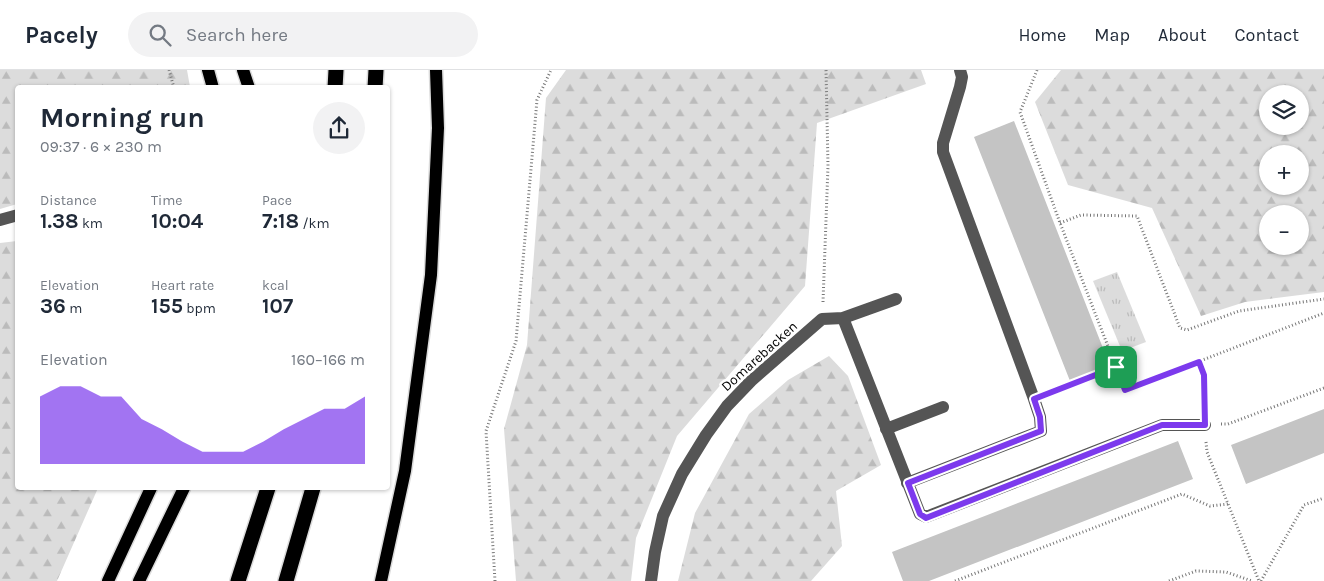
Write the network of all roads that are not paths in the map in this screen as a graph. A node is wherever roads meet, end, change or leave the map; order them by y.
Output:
1 (208, 70) edge
2 (243, 70) edge
3 (336, 70) edge
4 (376, 70) edge
5 (436, 70) edge
6 (960, 70) edge
7 (212, 85) edge
8 (248, 85) edge
9 (335, 85) edge
10 (375, 85) edge
11 (15, 216) edge
12 (0, 220) edge
13 (896, 299) dead end
14 (843, 318) junction
15 (943, 407) dead end
16 (1205, 425) road end
17 (886, 429) junction
18 (908, 483) junction
19 (150, 490) edge
20 (183, 490) edge
21 (267, 490) edge
22 (312, 490) edge
23 (108, 581) edge
24 (139, 581) edge
25 (238, 581) edge
26 (286, 581) edge
27 (381, 581) edge
28 (651, 581) edge

1 - 7 main road
2 - 8 main road
3 - 9 highway
4 - 10 highway
5 - 27 main road
6 - 18 street
11 - 12 street
13 - 14 street
14 - 17 street
14 - 28 street, Domarebacken
15 - 17 street
16 - 18 street
17 - 18 street
19 - 23 main road
20 - 24 main road
21 - 25 highway
22 - 26 highway

